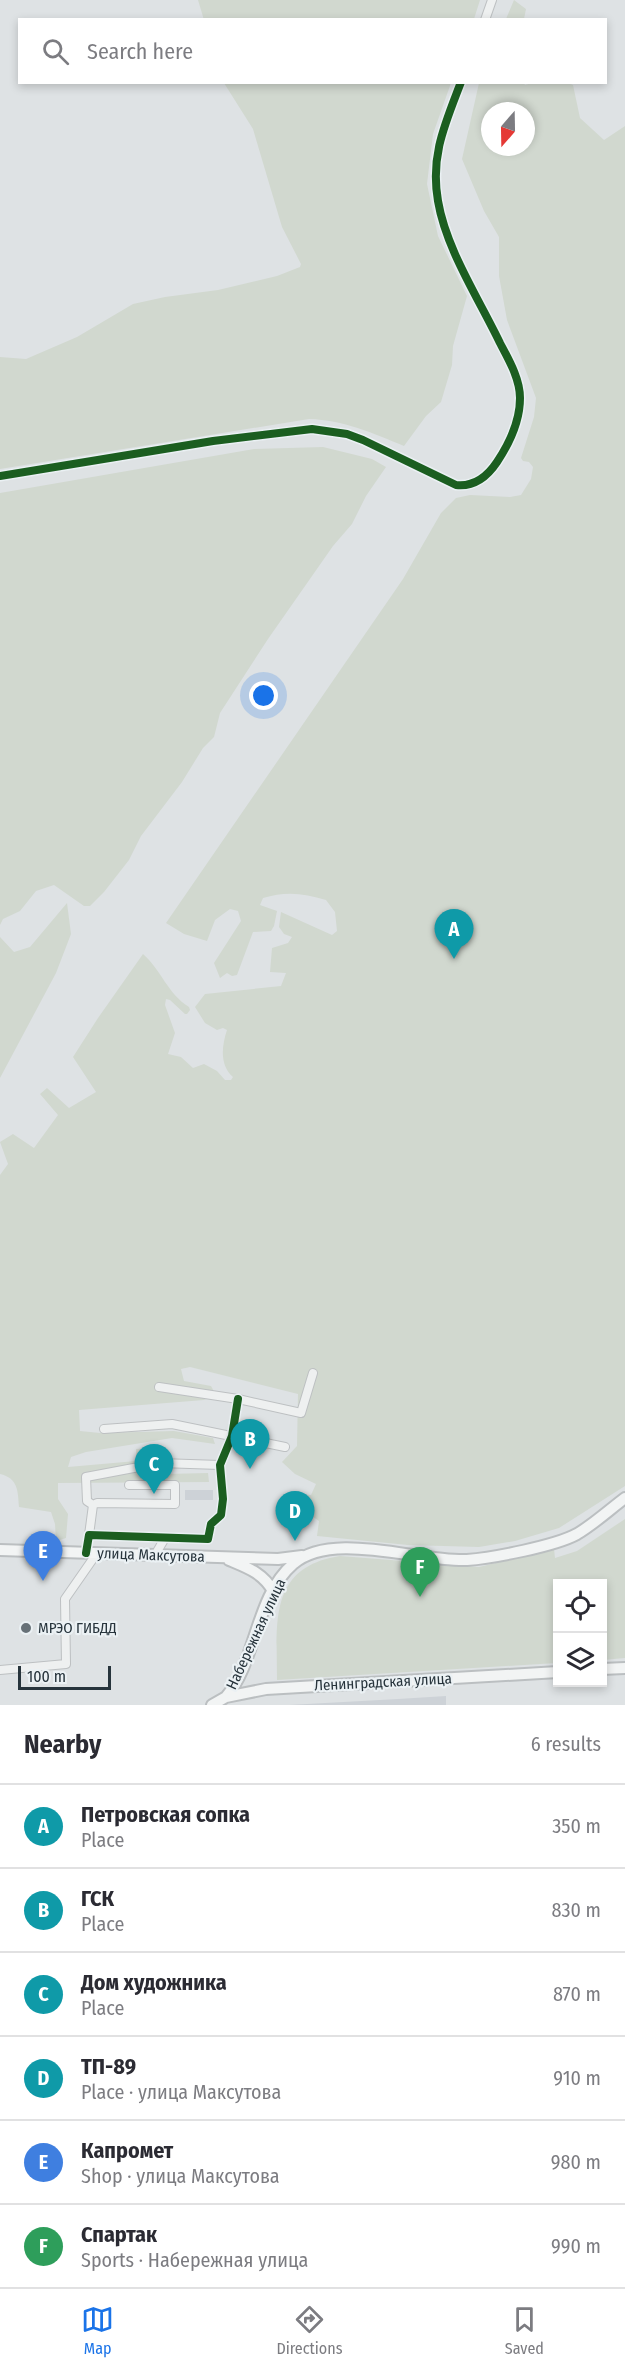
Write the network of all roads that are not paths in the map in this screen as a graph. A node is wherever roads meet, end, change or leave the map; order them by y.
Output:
1 (492, 0) edge
2 (486, 18) edge
3 (460, 84) edge
4 (0, 476) edge
5 (313, 1373) dead end
6 (159, 1387) dead end
7 (238, 1399) junction
8 (104, 1429) dead end
9 (232, 1436) junction
10 (285, 1447) dead end
11 (220, 1465) junction
12 (129, 1485) dead end
13 (625, 1498) edge
14 (93, 1505) junction
15 (89, 1535) junction
16 (165, 1538) junction
17 (0, 1550) edge
18 (91, 1553) junction
19 (155, 1556) junction
20 (303, 1556) junction
21 (223, 1557) junction
22 (273, 1591) junction
23 (625, 1668) edge
24 (607, 1669) edge
25 (0, 1670) edge
26 (553, 1672) edge
27 (226, 1697) junction
28 (212, 1705) edge

1 - 2 street
3 - 4 street
5 - 7 street
6 - 7 street
7 - 9 street
8 - 9 street
9 - 10 street
9 - 11 street
11 - 14 street
11 - 16 street
12 - 14 street
13 - 20 main road
14 - 15 street
15 - 16 street
15 - 18 street
16 - 19 street
17 - 18 main road, улица Максутова
18 - 19 main road, улица Максутова
18 - 25 street
19 - 21 main road, улица Максутова
20 - 21 main road, улица Максутова
20 - 22 main road, Набережная улица
21 - 22 main road
22 - 27 main road, Набережная улица
23 - 24 main road
26 - 27 main road, Ленинградская улица
27 - 28 main road, Ленинградская улица

